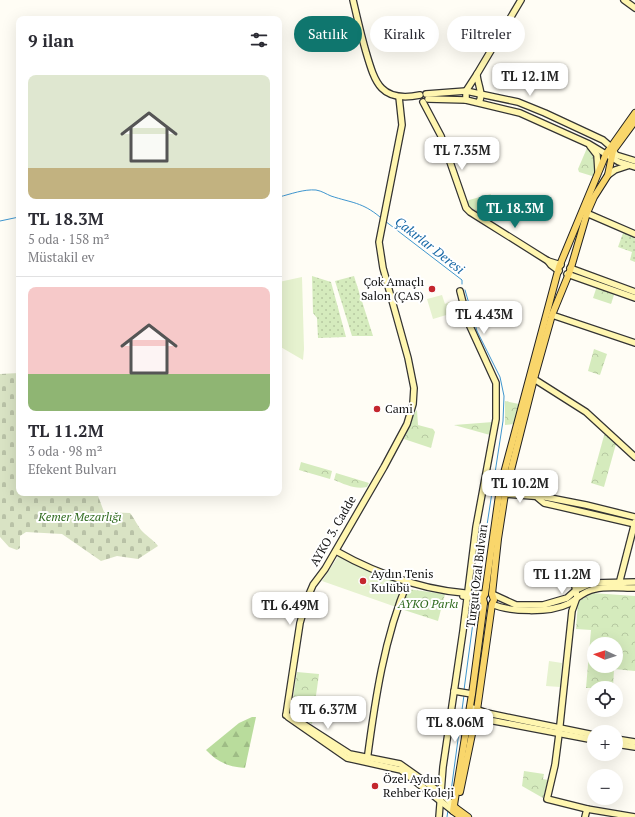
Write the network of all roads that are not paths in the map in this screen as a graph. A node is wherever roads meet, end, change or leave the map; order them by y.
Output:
1 (353, 0) edge
2 (521, 0) edge
3 (624, 0) edge
4 (635, 8) edge
5 (477, 74) junction
6 (466, 91) junction
7 (481, 93) junction
8 (399, 97) junction
9 (424, 99) junction
10 (463, 100) junction
11 (479, 102) junction
12 (635, 113) edge
13 (635, 121) edge
14 (589, 144) junction
15 (610, 152) junction
16 (635, 161) edge
17 (629, 165) junction
18 (635, 167) edge
19 (598, 171) junction
20 (608, 175) junction
21 (584, 212) junction
22 (635, 234) edge
23 (560, 268) junction
24 (569, 271) junction
25 (460, 291) dead end
26 (635, 292) edge
27 (635, 298) edge
28 (552, 315) junction
29 (635, 343) edge
30 (534, 379) junction
31 (530, 385) junction
32 (543, 385) junction
33 (635, 457) edge
34 (505, 494) junction
35 (538, 498) junction
36 (635, 518) edge
37 (635, 523) edge
38 (336, 551) junction
39 (408, 580) junction
40 (620, 582) junction
41 (635, 582) edge
42 (618, 588) junction
43 (635, 588) edge
44 (576, 590) junction
45 (467, 594) junction
46 (492, 594) junction
47 (571, 594) junction
48 (480, 597) junction
49 (577, 597) junction
50 (571, 601) junction
51 (492, 604) junction
52 (572, 612) junction
53 (454, 691) junction
54 (467, 693) junction
55 (470, 707) junction
56 (477, 710) junction
57 (468, 719) junction
58 (475, 719) junction
59 (560, 731) junction
60 (587, 734) edge
61 (587, 738) edge
62 (623, 740) edge
63 (635, 742) edge
64 (623, 745) edge
65 (635, 747) edge
66 (367, 761) junction
67 (441, 782) junction
68 (427, 783) junction
69 (442, 798) junction
70 (587, 809) junction
71 (455, 810) edge
72 (439, 817) edge
73 (468, 817) edge
74 (585, 817) edge
75 (635, 817) edge

1 - 8 street
2 - 5 street
3 - 4 street
5 - 6 street
5 - 7 street
6 - 7 street
6 - 9 street
6 - 10 street
7 - 11 street
7 - 15 street
8 - 9 street
8 - 38 street, AYKO 3. Cadde
9 - 10 street
9 - 23 street
10 - 11 street
11 - 14 street
12 - 15 main road
13 - 15 main road
14 - 15 street
14 - 19 street
15 - 16 street
15 - 17 street
15 - 19 main road, Turgut Ozal Bulvarı
15 - 20 main road, Turgut Ozal Bulvarı
17 - 18 street
17 - 20 street
19 - 21 main road, Turgut Ozal Bulvarı
20 - 21 main road, Turgut Ozal Bulvarı
21 - 22 street
21 - 23 main road, Turgut Ozal Bulvarı
21 - 24 main road, Turgut Ozal Bulvarı
23 - 24 main road
23 - 24 main road
23 - 31 main road, Turgut Ozal Bulvarı
24 - 26 street
24 - 27 street
24 - 28 main road, Turgut Ozal Bulvarı
25 - 45 street
28 - 29 street
28 - 30 main road, Turgut Ozal Bulvarı
30 - 31 main road, Turgut Ozal Bulvarı
30 - 32 street
31 - 32 street
31 - 34 main road, Turgut Ozal Bulvarı
31 - 48 main road, Turgut Ozal Bulvarı
32 - 33 street
34 - 35 street
34 - 46 main road, Turgut Ozal Bulvarı
35 - 36 street
35 - 37 street
37 - 40 street
38 - 39 street
38 - 66 street, AYKO 3. Cadde
39 - 45 street
39 - 66 street
40 - 41 street
40 - 42 street
40 - 44 street
42 - 43 street
42 - 49 street
44 - 47 street
44 - 47 street
44 - 49 street
45 - 48 street
45 - 53 street
46 - 47 street
46 - 48 main road
46 - 51 main road, Turgut Ozal Bulvarı
47 - 50 street
48 - 51 main road
48 - 54 main road, Turgut Ozal Bulvarı
49 - 50 street
49 - 52 street
50 - 51 street
50 - 52 street
51 - 56 main road, Turgut Ozal Bulvarı
52 - 59 street
53 - 54 street
53 - 67 street
54 - 55 main road, Turgut Ozal Bulvarı
55 - 56 street
55 - 57 main road, Turgut Ozal Bulvarı
56 - 58 main road, Turgut Ozal Bulvarı
56 - 59 street
57 - 58 street
57 - 71 main road, Turgut Ozal Bulvarı
58 - 59 street
58 - 71 main road, Turgut Ozal Bulvarı
59 - 60 street
59 - 61 street
59 - 70 street
62 - 63 street
64 - 65 street
66 - 68 street
66 - 69 street
67 - 68 street
67 - 69 street
68 - 69 street
69 - 71 street
69 - 72 street
70 - 74 street
70 - 75 street
71 - 73 main road

